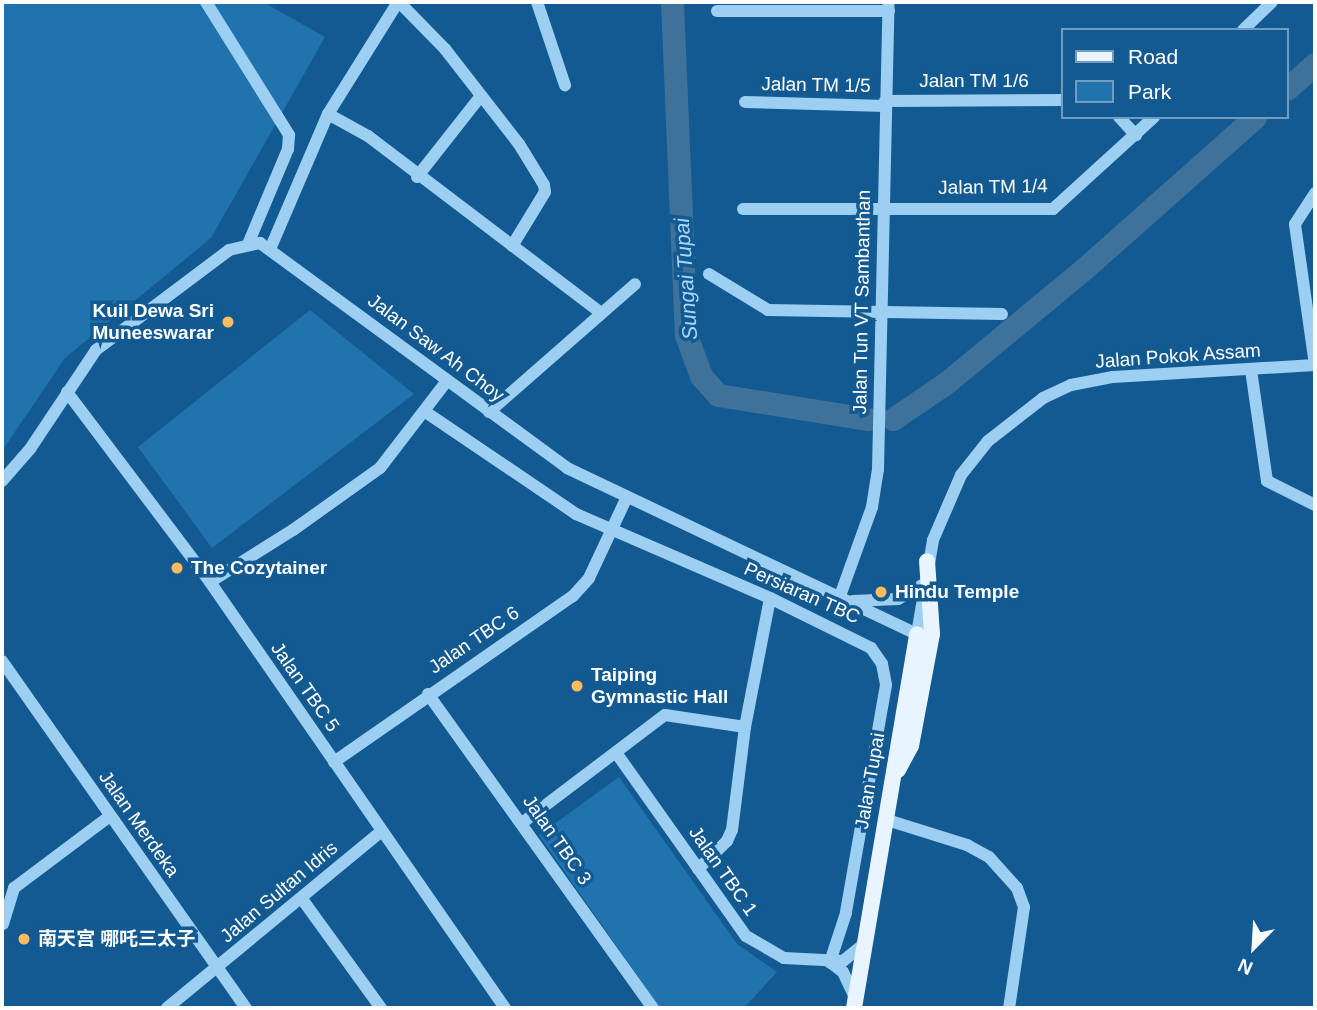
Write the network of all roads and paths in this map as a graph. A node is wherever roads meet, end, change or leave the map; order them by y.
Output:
1 (206, 2) edge
2 (399, 2) edge
3 (537, 2) edge
4 (1272, 2) edge
5 (889, 6) edge
6 (717, 11) dead end
7 (1245, 28) edge
8 (565, 85) dead end
9 (480, 97) junction
10 (1062, 100) edge
11 (745, 102) dead end
12 (885, 103) junction
13 (328, 114) junction
14 (1121, 119) edge
15 (1152, 119) edge
16 (1136, 135) junction
17 (417, 177) junction
18 (1315, 193) edge
19 (881, 206) junction
20 (743, 209) dead end
21 (248, 244) junction
22 (512, 246) junction
23 (271, 247) junction
24 (709, 274) dead end
25 (635, 284) dead end
26 (600, 312) junction
27 (884, 313) junction
28 (1002, 314) dead end
29 (1315, 365) edge
30 (1251, 370) junction
31 (446, 382) junction
32 (66, 392) junction
33 (489, 412) junction
34 (427, 413) junction
35 (2, 481) edge
36 (627, 497) junction
37 (1315, 505) edge
38 (612, 531) junction
39 (927, 561) junction
40 (210, 582) junction
41 (922, 585) junction
42 (770, 598) junction
43 (844, 599) junction
44 (917, 634) junction
45 (2, 663) edge
46 (428, 694) junction
47 (745, 727) junction
48 (617, 754) junction
49 (334, 762) junction
50 (889, 788) junction
51 (110, 816) junction
52 (884, 819) junction
53 (522, 823) junction
54 (382, 831) junction
55 (698, 869) junction
56 (302, 899) junction
57 (3, 924) edge
58 (863, 945) junction
59 (830, 962) junction
60 (219, 968) junction
61 (854, 1004) edge
62 (167, 1008) edge
63 (246, 1008) edge
64 (381, 1008) edge
65 (505, 1008) edge
66 (653, 1008) edge
67 (1009, 1008) edge

1 - 21 street
2 - 9 street
2 - 13 street
3 - 8 street
4 - 7 street
5 - 6 street
5 - 12 street, Jalan Tun VT Sambanthan
9 - 17 street
9 - 22 street
10 - 12 street, Jalan TM 1/6
11 - 12 street, Jalan TM 1/5
12 - 19 street, Jalan Tun VT Sambanthan
13 - 17 street
13 - 23 street
14 - 16 street
15 - 16 street, Jalan TM 1/4
16 - 19 street, Jalan TM 1/4
17 - 22 street
18 - 29 street
19 - 20 street, Jalan TM 1/4
19 - 27 street, Jalan Tun VT Sambanthan
21 - 23 street
21 - 32 street
22 - 26 street
23 - 31 street, Jalan Saw Ah Choy
24 - 27 street
25 - 26 street
26 - 33 street
27 - 28 street
27 - 43 street, Jalan Tun VT Sambanthan
29 - 30 street, Jalan Pokok Assam
30 - 37 street
30 - 39 street, Jalan Pokok Assam
31 - 33 street, Jalan Saw Ah Choy
31 - 34 street
32 - 35 street
32 - 40 street, Jalan TBC 5
33 - 36 street, Jalan Saw Ah Choy
34 - 38 street, Persiaran TBC
34 - 40 street
36 - 38 street, Jalan TBC 6
36 - 43 street, Jalan Saw Ah Choy
38 - 42 street, Persiaran TBC
38 - 46 street, Jalan TBC 6
39 - 41 street, Jalan Tupai
39 - 50 main road
40 - 49 street, Jalan TBC 5
41 - 43 street
41 - 44 street, Jalan Tupai
42 - 47 street
42 - 59 street, Persiaran TBC
43 - 44 street, Jalan Saw Ah Choy
44 - 50 main road, Jalan Tupai
45 - 51 street, Jalan Merdeka
46 - 49 street, Jalan TBC 6
46 - 53 street, Jalan TBC 3
47 - 48 street
47 - 55 street
48 - 53 street
48 - 55 street, Jalan TBC 1
49 - 54 street, Jalan TBC 5
50 - 52 main road, Jalan Tupai
51 - 57 street
51 - 60 street, Jalan Merdeka
52 - 58 main road, Jalan Tupai
52 - 67 street
53 - 66 street, Jalan TBC 3
54 - 56 street, Jalan Sultan Idris
54 - 65 street, Jalan TBC 5
55 - 59 street, Jalan TBC 1
56 - 60 street, Jalan Sultan Idris
56 - 64 street
58 - 59 street
58 - 61 main road, Jalan Tupai
59 - 61 street
60 - 62 street, Jalan Sultan Idris
60 - 63 street, Jalan Merdeka

